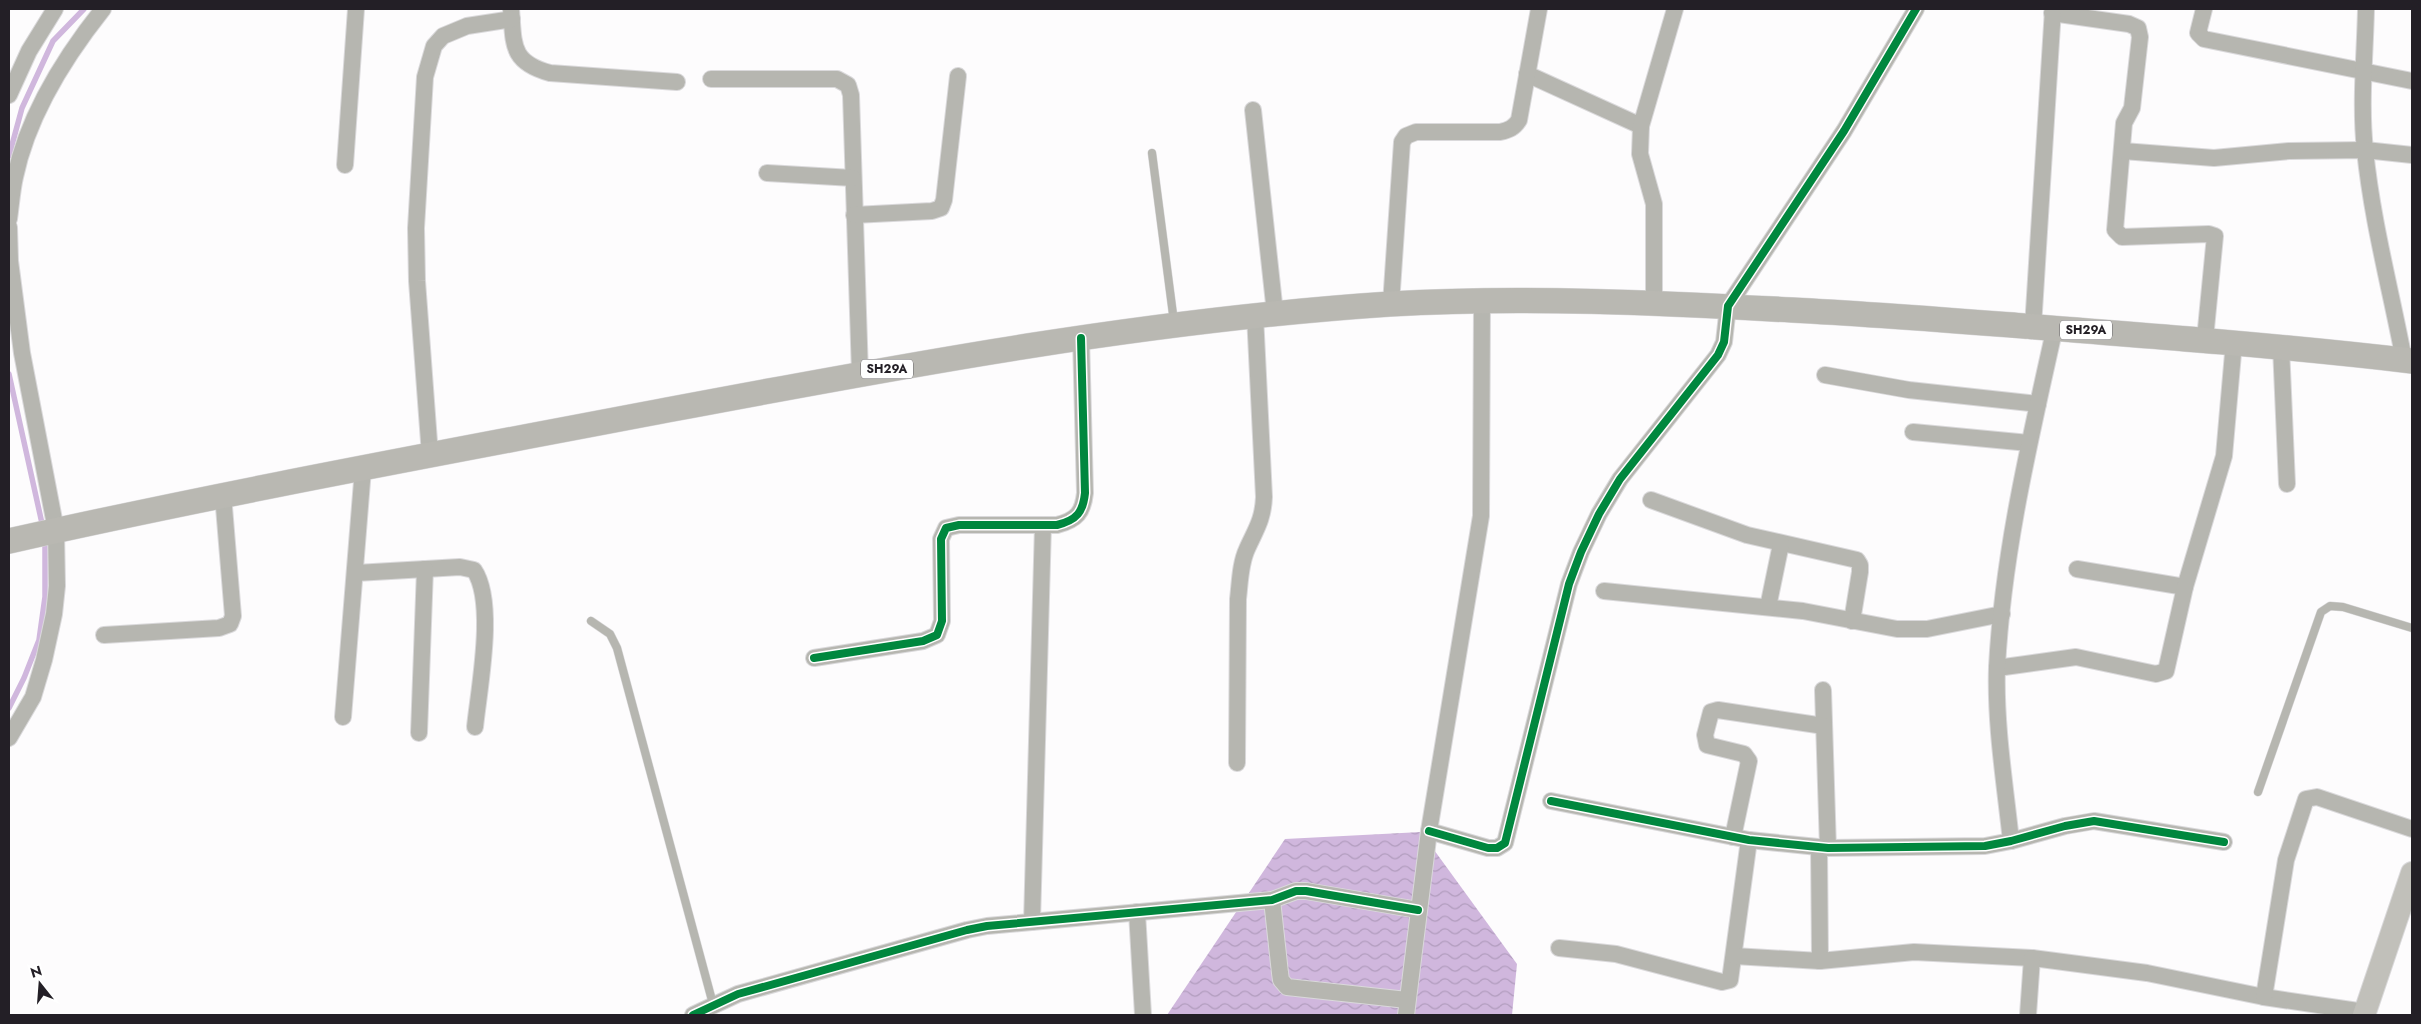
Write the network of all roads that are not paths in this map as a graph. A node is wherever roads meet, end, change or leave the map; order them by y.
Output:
1 (56, 9) edge
2 (103, 9) edge
3 (356, 9) edge
4 (1539, 9) edge
5 (1675, 9) edge
6 (1916, 9) edge
7 (2204, 9) edge
8 (2366, 9) edge
9 (2052, 11) edge
10 (512, 14) edge
11 (2364, 71) junction
12 (1527, 74) junction
13 (958, 76) dead end
14 (711, 78) dead end
15 (2412, 81) edge
16 (677, 82) dead end
17 (9, 95) edge
18 (1253, 110) dead end
19 (1641, 126) junction
20 (2365, 150) junction
21 (2123, 151) junction
22 (1152, 153) dead end
23 (2412, 154) edge
24 (345, 165) dead end
25 (767, 173) dead end
26 (853, 178) junction
27 (854, 215) junction
28 (9, 218) edge
29 (9, 227) edge
30 (1482, 300) junction
31 (1654, 303) junction
32 (1391, 304) junction
33 (1741, 307) junction
34 (1265, 314) junction
35 (1174, 326) junction
36 (2044, 327) junction
37 (1081, 338) junction
38 (2205, 339) junction
39 (2234, 342) junction
40 (2281, 347) junction
41 (2408, 361) edge
42 (860, 374) junction
43 (1825, 374) dead end
44 (2038, 404) junction
45 (1913, 432) dead end
46 (2029, 443) junction
47 (430, 455) junction
48 (363, 469) junction
49 (2287, 484) dead end
50 (223, 495) junction
51 (1650, 500) dead end
52 (1043, 525) junction
53 (28, 536) edge
54 (1781, 544) junction
55 (425, 569) junction
56 (2077, 569) dead end
57 (356, 573) junction
58 (2185, 587) junction
59 (1604, 590) dead end
60 (1768, 607) junction
61 (2002, 614) junction
62 (591, 621) dead end
63 (1852, 621) junction
64 (2412, 628) edge
65 (104, 636) dead end
66 (814, 658) dead end
67 (1997, 668) junction
68 (1823, 690) dead end
69 (343, 717) dead end
70 (1824, 726) junction
71 (475, 727) dead end
72 (419, 733) dead end
73 (9, 738) edge
74 (1237, 763) dead end
75 (2258, 792) dead end
76 (1551, 801) dead end
77 (2412, 829) edge
78 (1429, 831) junction
79 (1741, 839) junction
80 (2011, 841) junction
81 (2224, 842) dead end
82 (1824, 848) junction
83 (2412, 873) edge
84 (1272, 900) junction
85 (1418, 910) junction
86 (1137, 912) junction
87 (1032, 922) junction
88 (1559, 948) dead end
89 (1734, 956) junction
90 (2032, 958) junction
91 (1820, 960) junction
92 (2264, 997) junction
93 (713, 1004) junction
94 (1406, 1008) edge
95 (2365, 1014) edge
96 (693, 1015) edge
97 (1143, 1015) edge
98 (2028, 1015) edge

1 - 17 street
2 - 28 street
3 - 24 street
4 - 12 street
5 - 19 street
6 - 33 street
7 - 11 street
8 - 11 street
9 - 21 street
9 - 36 street
10 - 16 street
10 - 47 street
11 - 15 street
11 - 20 street
12 - 19 street
12 - 32 street
13 - 27 street
14 - 26 street
18 - 34 street
19 - 31 street
20 - 21 street
20 - 23 street
20 - 41 street
21 - 38 street
22 - 35 lane
25 - 26 street
26 - 27 street
27 - 42 street
29 - 53 street
30 - 31 main road, SH29A
30 - 32 main road, SH29A
30 - 78 street
31 - 33 main road, SH29A
32 - 34 main road, SH29A
33 - 36 main road, SH29A
33 - 78 street
34 - 35 main road, SH29A
34 - 74 street
35 - 37 main road, SH29A
36 - 38 main road, SH29A
36 - 44 street
37 - 42 main road, SH29A
37 - 52 street
38 - 39 main road, SH29A
39 - 40 main road, SH29A
39 - 58 street
40 - 41 main road, SH29A
40 - 49 street
42 - 47 main road, SH29A
43 - 44 street
44 - 46 street
45 - 46 street
46 - 61 street
47 - 48 main road, SH29A
48 - 50 main road, SH29A
48 - 57 street
50 - 53 main road, SH29A
50 - 65 street
51 - 54 street
52 - 66 street
52 - 87 street
53 - 73 street
54 - 60 street
54 - 63 street
55 - 57 street
55 - 71 street
55 - 72 street
56 - 58 street
57 - 69 street
58 - 67 street
59 - 60 street
60 - 63 street
61 - 63 street
61 - 67 street
62 - 93 lane
64 - 75 lane
67 - 80 street
68 - 70 street
70 - 79 street
70 - 82 street
76 - 79 street
77 - 92 street
78 - 85 street
79 - 82 street
79 - 89 street
80 - 81 street
80 - 82 street
82 - 91 street
83 - 95 street
84 - 85 street
84 - 86 street
84 - 94 street
85 - 94 street
86 - 87 street
86 - 97 street
87 - 93 street
88 - 89 street
89 - 91 street
90 - 91 street
90 - 92 street
90 - 98 street
92 - 95 street
93 - 96 street

